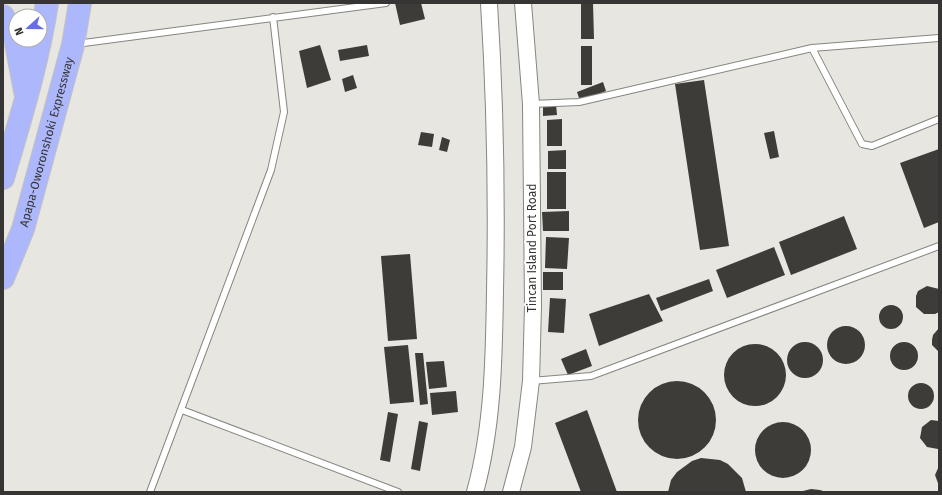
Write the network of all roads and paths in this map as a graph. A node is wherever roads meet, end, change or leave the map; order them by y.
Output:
1 (47, 3) edge
2 (80, 3) edge
3 (386, 3) edge
4 (489, 3) edge
5 (523, 3) edge
6 (3, 16) edge
7 (273, 17) junction
8 (939, 38) edge
9 (73, 45) junction
10 (812, 48) junction
11 (27, 98) junction
12 (530, 104) junction
13 (939, 119) edge
14 (3, 178) edge
15 (939, 246) edge
16 (3, 278) edge
17 (531, 381) junction
18 (182, 410) junction
19 (150, 492) edge
20 (398, 492) edge
21 (476, 492) edge
22 (511, 492) edge

1 - 11 highway
2 - 9 highway, Apapa-Oworonshoki Expressway
3 - 7 lane
4 - 21 street
5 - 12 street, Tincan Island Port Road
6 - 11 highway
7 - 9 lane
7 - 18 lane
8 - 10 lane
9 - 16 highway, Apapa-Oworonshoki Expressway
10 - 12 lane
10 - 13 lane
11 - 14 highway
12 - 17 street, Tincan Island Port Road
15 - 17 lane
17 - 22 street, Tincan Island Port Road
18 - 19 lane
18 - 20 lane

